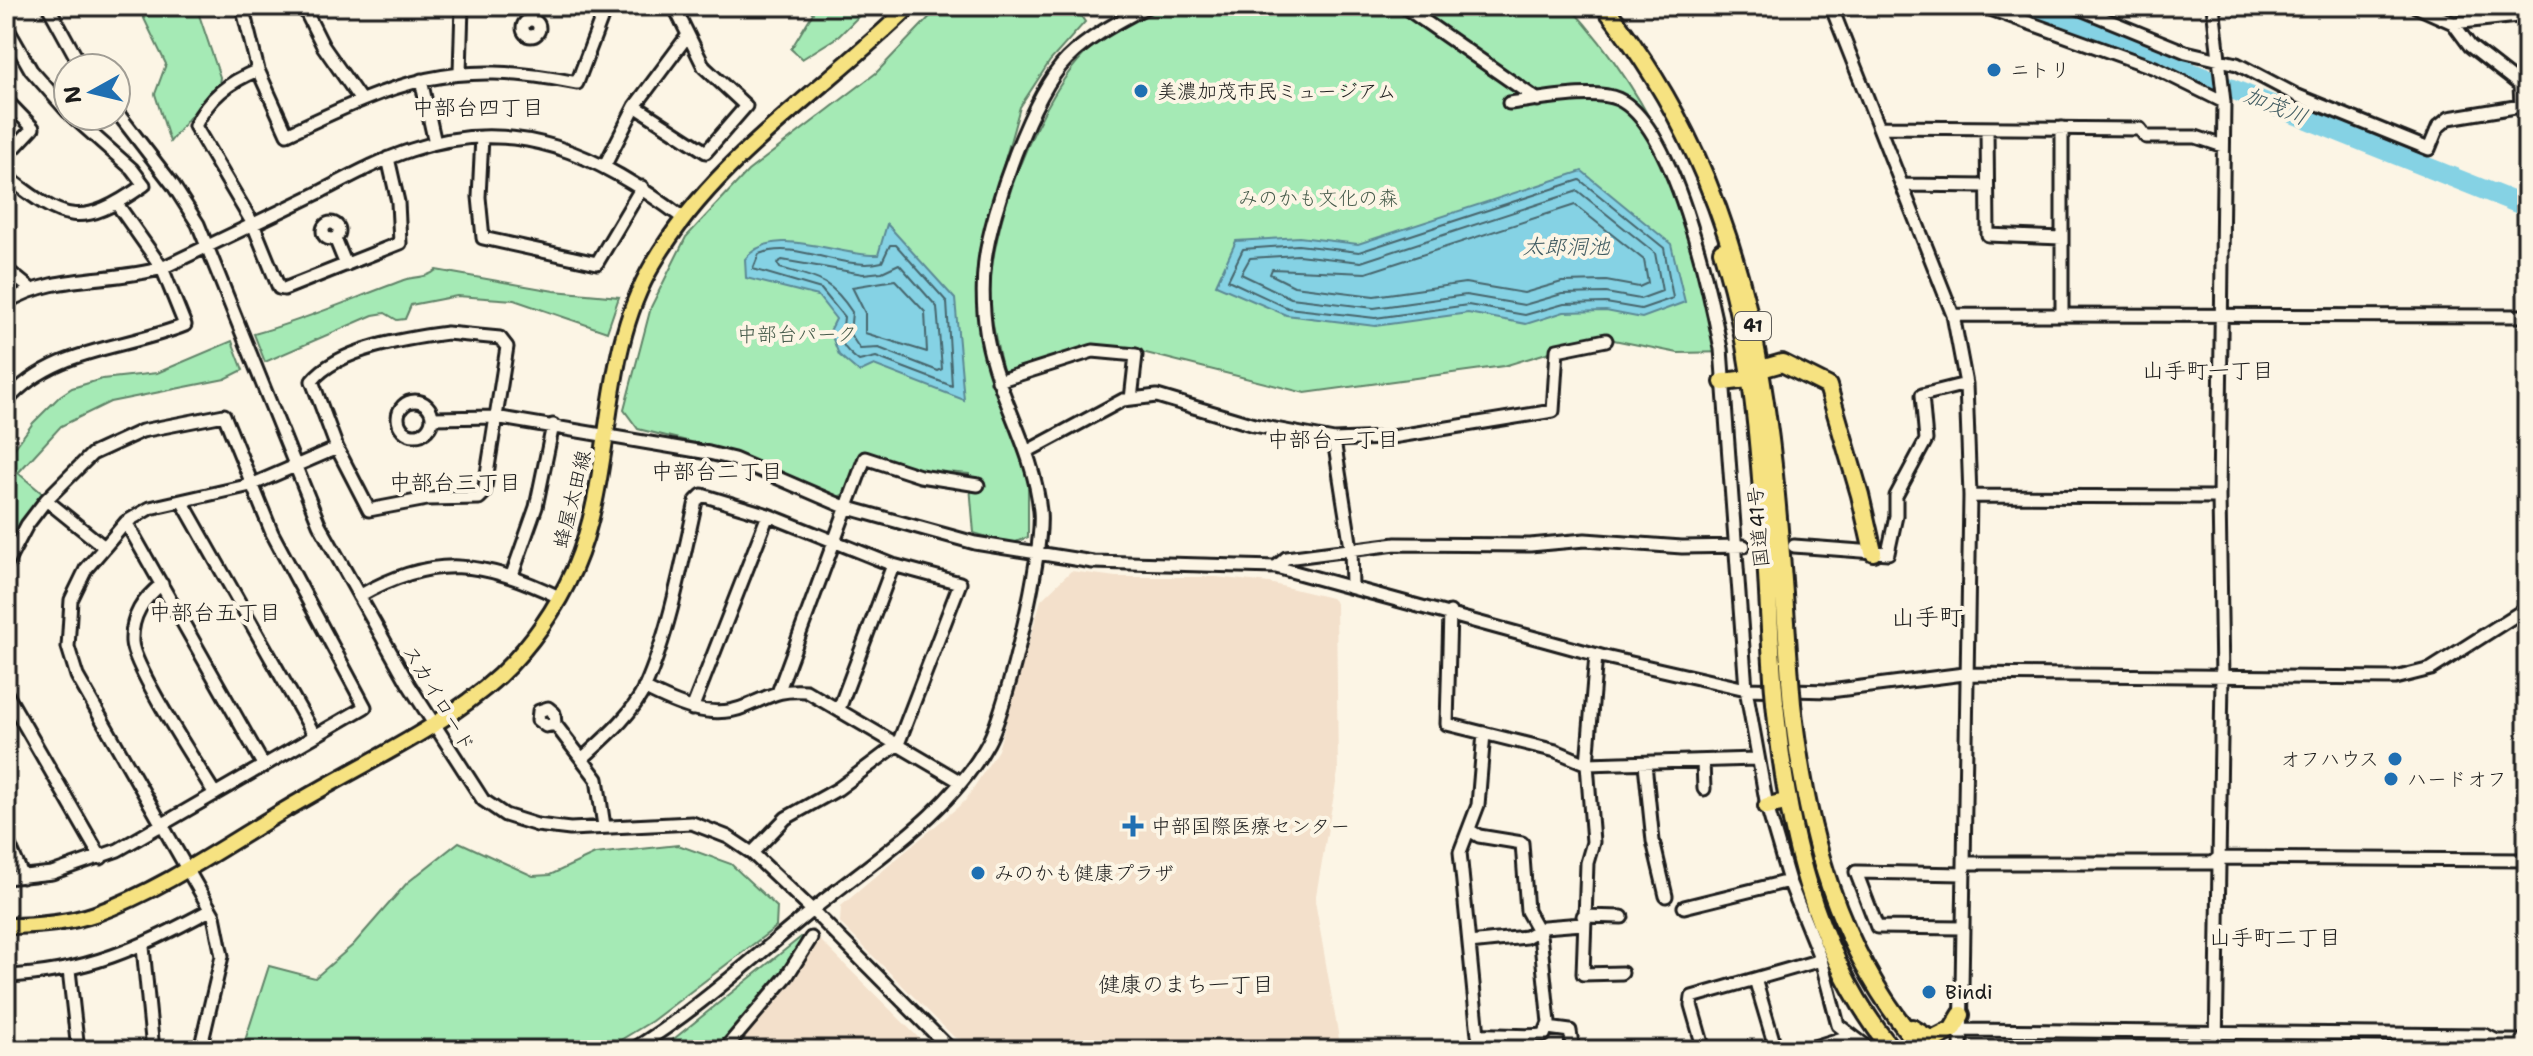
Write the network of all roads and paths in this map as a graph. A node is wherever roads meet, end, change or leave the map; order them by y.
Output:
1 (48, 6) edge
2 (242, 6) edge
3 (303, 6) edge
4 (462, 6) edge
5 (534, 6) edge
6 (606, 6) edge
7 (674, 6) edge
8 (910, 6) edge
9 (1148, 6) edge
10 (1403, 6) edge
11 (1595, 6) edge
12 (1604, 6) edge
13 (1831, 6) edge
14 (1982, 6) edge
15 (2213, 6) edge
16 (2415, 6) edge
17 (2078, 7) edge
18 (2527, 15) edge
19 (532, 20) dead end
20 (2453, 23) junction
21 (6, 26) edge
22 (688, 35) junction
23 (73, 52) edge
24 (2222, 62) junction
25 (258, 70) junction
26 (460, 72) junction
27 (421, 80) junction
28 (52, 95) edge
29 (360, 99) junction
30 (6, 100) edge
31 (1538, 100) junction
32 (2224, 102) junction
33 (1509, 103) dead end
34 (635, 106) junction
35 (1879, 127) junction
36 (1987, 128) junction
37 (2062, 128) junction
38 (90, 132) edge
39 (132, 132) edge
40 (482, 137) junction
41 (435, 143) junction
42 (2223, 146) junction
43 (6, 157) edge
44 (388, 158) junction
45 (605, 165) junction
46 (6, 176) edge
47 (1902, 185) junction
48 (1987, 186) junction
49 (642, 187) junction
50 (117, 204) junction
51 (683, 218) junction
52 (253, 224) junction
53 (335, 238) dead end
54 (2062, 238) junction
55 (209, 244) junction
56 (346, 265) junction
57 (162, 268) junction
58 (6, 269) edge
59 (32, 290) junction
60 (6, 303) edge
61 (2062, 314) junction
62 (2221, 314) junction
63 (1953, 315) junction
64 (2527, 316) edge
65 (1606, 340) dead end
66 (1754, 374) junction
67 (998, 381) junction
68 (1723, 382) junction
69 (1966, 384) junction
70 (1131, 399) junction
71 (6, 402) edge
72 (495, 417) junction
73 (433, 418) dead end
74 (553, 425) junction
75 (608, 435) junction
76 (1334, 440) junction
77 (337, 448) junction
78 (1028, 451) junction
79 (293, 468) junction
80 (251, 485) junction
81 (978, 485) dead end
82 (1970, 496) junction
83 (2219, 497) junction
84 (46, 500) junction
85 (182, 501) junction
86 (845, 507) junction
87 (768, 515) junction
88 (126, 522) junction
89 (832, 541) junction
90 (103, 546) junction
91 (1739, 546) junction
92 (1794, 546) dead end
93 (1351, 548) junction
94 (1873, 552) junction
95 (1039, 553) junction
96 (6, 565) edge
97 (893, 565) junction
98 (1276, 567) junction
99 (512, 575) junction
100 (162, 584) junction
101 (1352, 586) junction
102 (359, 596) junction
103 (559, 597) junction
104 (2527, 608) edge
105 (1450, 612) junction
106 (1596, 655) junction
107 (1964, 674) junction
108 (2222, 677) junction
109 (644, 688) junction
110 (1746, 689) junction
111 (779, 690) junction
112 (6, 693) edge
113 (1784, 704) junction
114 (692, 709) junction
115 (839, 709) junction
116 (432, 724) junction
117 (555, 724) dead end
118 (1484, 733) junction
119 (315, 736) junction
120 (898, 744) junction
121 (584, 757) junction
122 (1756, 759) junction
123 (1703, 761) junction
124 (1587, 764) junction
125 (1645, 764) junction
126 (264, 766) junction
127 (961, 782) junction
128 (1704, 789) dead end
129 (215, 794) junction
130 (1786, 802) junction
131 (1767, 806) junction
132 (163, 826) junction
133 (604, 826) junction
134 (1469, 830) junction
135 (6, 838) edge
136 (752, 853) junction
137 (101, 858) junction
138 (2218, 858) junction
139 (2527, 860) edge
140 (188, 866) junction
141 (1965, 868) junction
142 (23, 877) junction
143 (6, 878) edge
144 (1789, 881) junction
145 (1666, 896) dead end
146 (1684, 907) dead end
147 (210, 910) junction
148 (812, 910) junction
149 (1622, 917) dead end
150 (1583, 920) junction
151 (6, 926) edge
152 (1963, 928) junction
153 (1536, 929) junction
154 (811, 938) dead end
155 (1469, 943) junction
156 (143, 947) junction
157 (1821, 960) junction
158 (69, 970) junction
159 (1622, 973) dead end
160 (6, 976) edge
161 (1755, 979) junction
162 (1880, 991) junction
163 (1961, 1023) junction
164 (1548, 1028) junction
165 (2216, 1033) junction
166 (1849, 1036) junction
167 (2527, 1041) edge
168 (78, 1050) edge
169 (153, 1050) edge
170 (200, 1050) edge
171 (632, 1050) edge
172 (724, 1050) edge
173 (951, 1050) edge
174 (1573, 1050) edge
175 (1704, 1050) edge
176 (1776, 1050) edge
177 (1804, 1050) edge
178 (1871, 1050) edge
179 (1892, 1050) edge
180 (1923, 1050) edge
181 (1961, 1050) edge
182 (2216, 1050) edge

1 - 23 street
2 - 25 street
3 - 29 street
4 - 26 street
5 - 19 street
6 - 26 street
7 - 22 street
8 - 51 main road, 蜂屋太田線
9 - 67 street
10 - 31 street
11 - 66 highway, 国道41号 / 41
12 - 66 highway, 国道41号 / 41
13 - 35 street
14 - 32 street
15 - 24 street
16 - 20 street
17 - 24 street
18 - 20 street
20 - 24 street
21 - 28 street
22 - 34 street
22 - 34 street
24 - 32 street
25 - 29 street
25 - 52 street
26 - 27 street
27 - 29 street
27 - 41 street
30 - 43 street
31 - 33 street
31 - 68 street
32 - 42 street
34 - 45 street
35 - 36 street
35 - 47 street
36 - 37 street
36 - 48 street
37 - 42 street
37 - 54 street
38 - 50 street
39 - 55 street, スカイロード
40 - 41 street
40 - 45 street
40 - 49 street
41 - 44 street
42 - 62 street
44 - 52 street
44 - 56 street
45 - 49 street
46 - 50 street
47 - 48 street
47 - 63 street
48 - 54 street
49 - 51 street
50 - 57 street
51 - 75 main road, 蜂屋太田線
52 - 55 street
52 - 56 street
53 - 56 street
54 - 61 street
55 - 57 street
55 - 79 street, スカイロード
57 - 59 street
57 - 71 street
58 - 59 street
59 - 60 street
61 - 62 street
61 - 63 street
62 - 64 street
62 - 83 street
63 - 69 street
65 - 76 street
66 - 68 highway
66 - 94 highway
66 - 113 highway, 国道41号 / 41, bridge
67 - 70 street
67 - 78 street
68 - 91 street
69 - 82 street
69 - 94 street
70 - 76 street
70 - 78 street
72 - 73 street
72 - 74 street
72 - 77 street
72 - 77 street
74 - 75 street
74 - 99 street
75 - 86 street
75 - 103 main road, 蜂屋太田線
76 - 93 street
77 - 79 street
78 - 95 street
79 - 80 street
79 - 102 street, スカイロード
80 - 84 street
80 - 85 street
80 - 119 street
81 - 86 street
82 - 83 street
82 - 107 street
83 - 108 street
84 - 90 street
84 - 96 street
85 - 88 street
85 - 119 street
86 - 89 street
86 - 95 street
87 - 89 street
87 - 109 street
87 - 114 street
88 - 90 street
88 - 100 street
89 - 97 street
89 - 111 street
90 - 132 street
91 - 93 street
91 - 110 street
92 - 94 street
93 - 98 street
93 - 101 street
95 - 98 street
95 - 127 street
97 - 115 street
97 - 120 street
98 - 101 street
99 - 102 street
99 - 103 street
100 - 126 street
100 - 129 street
101 - 105 street
102 - 116 street, スカイロード
103 - 116 main road, 蜂屋太田線
104 - 108 street
105 - 106 street
105 - 118 street
106 - 110 street
106 - 124 street
107 - 108 street
107 - 110 street
107 - 141 street
108 - 138 street
109 - 114 street
109 - 121 street
110 - 122 street
111 - 114 street
111 - 115 street
112 - 137 street
113 - 130 highway, 国道41号 / 41
113 - 162 highway, 国道41号 / 41
115 - 120 street
116 - 133 street, スカイロード
116 - 140 main road, 蜂屋太田線
117 - 121 street
118 - 124 street
118 - 134 street
119 - 126 street
120 - 127 street
120 - 136 street
121 - 133 street
122 - 123 street
122 - 131 street
123 - 125 street
123 - 128 street
124 - 125 street
124 - 150 street
125 - 145 street
126 - 129 street
127 - 148 street
129 - 132 street
130 - 131 highway
130 - 179 highway, 国道41号 / 41
131 - 144 street
132 - 137 street
132 - 140 street
133 - 136 street, スカイロード
134 - 153 street
134 - 155 street
135 - 142 street
136 - 148 street, スカイロード
137 - 142 street
138 - 139 street
138 - 141 street
138 - 165 street
140 - 147 street
140 - 151 main road, 蜂屋太田線
141 - 152 street
141 - 152 street
142 - 143 street
144 - 146 street
144 - 157 street
147 - 156 street
147 - 170 street
148 - 171 street
148 - 173 street, スカイロード
149 - 150 street
150 - 153 street
150 - 159 street
152 - 163 street
153 - 155 street
153 - 164 street
154 - 172 street
155 - 164 street
156 - 158 street
156 - 169 street
157 - 161 street
157 - 166 street
158 - 160 street
158 - 168 street
161 - 175 street
161 - 176 street
162 - 163 highway
162 - 180 highway, 国道41号 / 41
163 - 165 street
163 - 181 street
164 - 174 street
165 - 167 street
165 - 182 street
166 - 177 street
166 - 178 street

